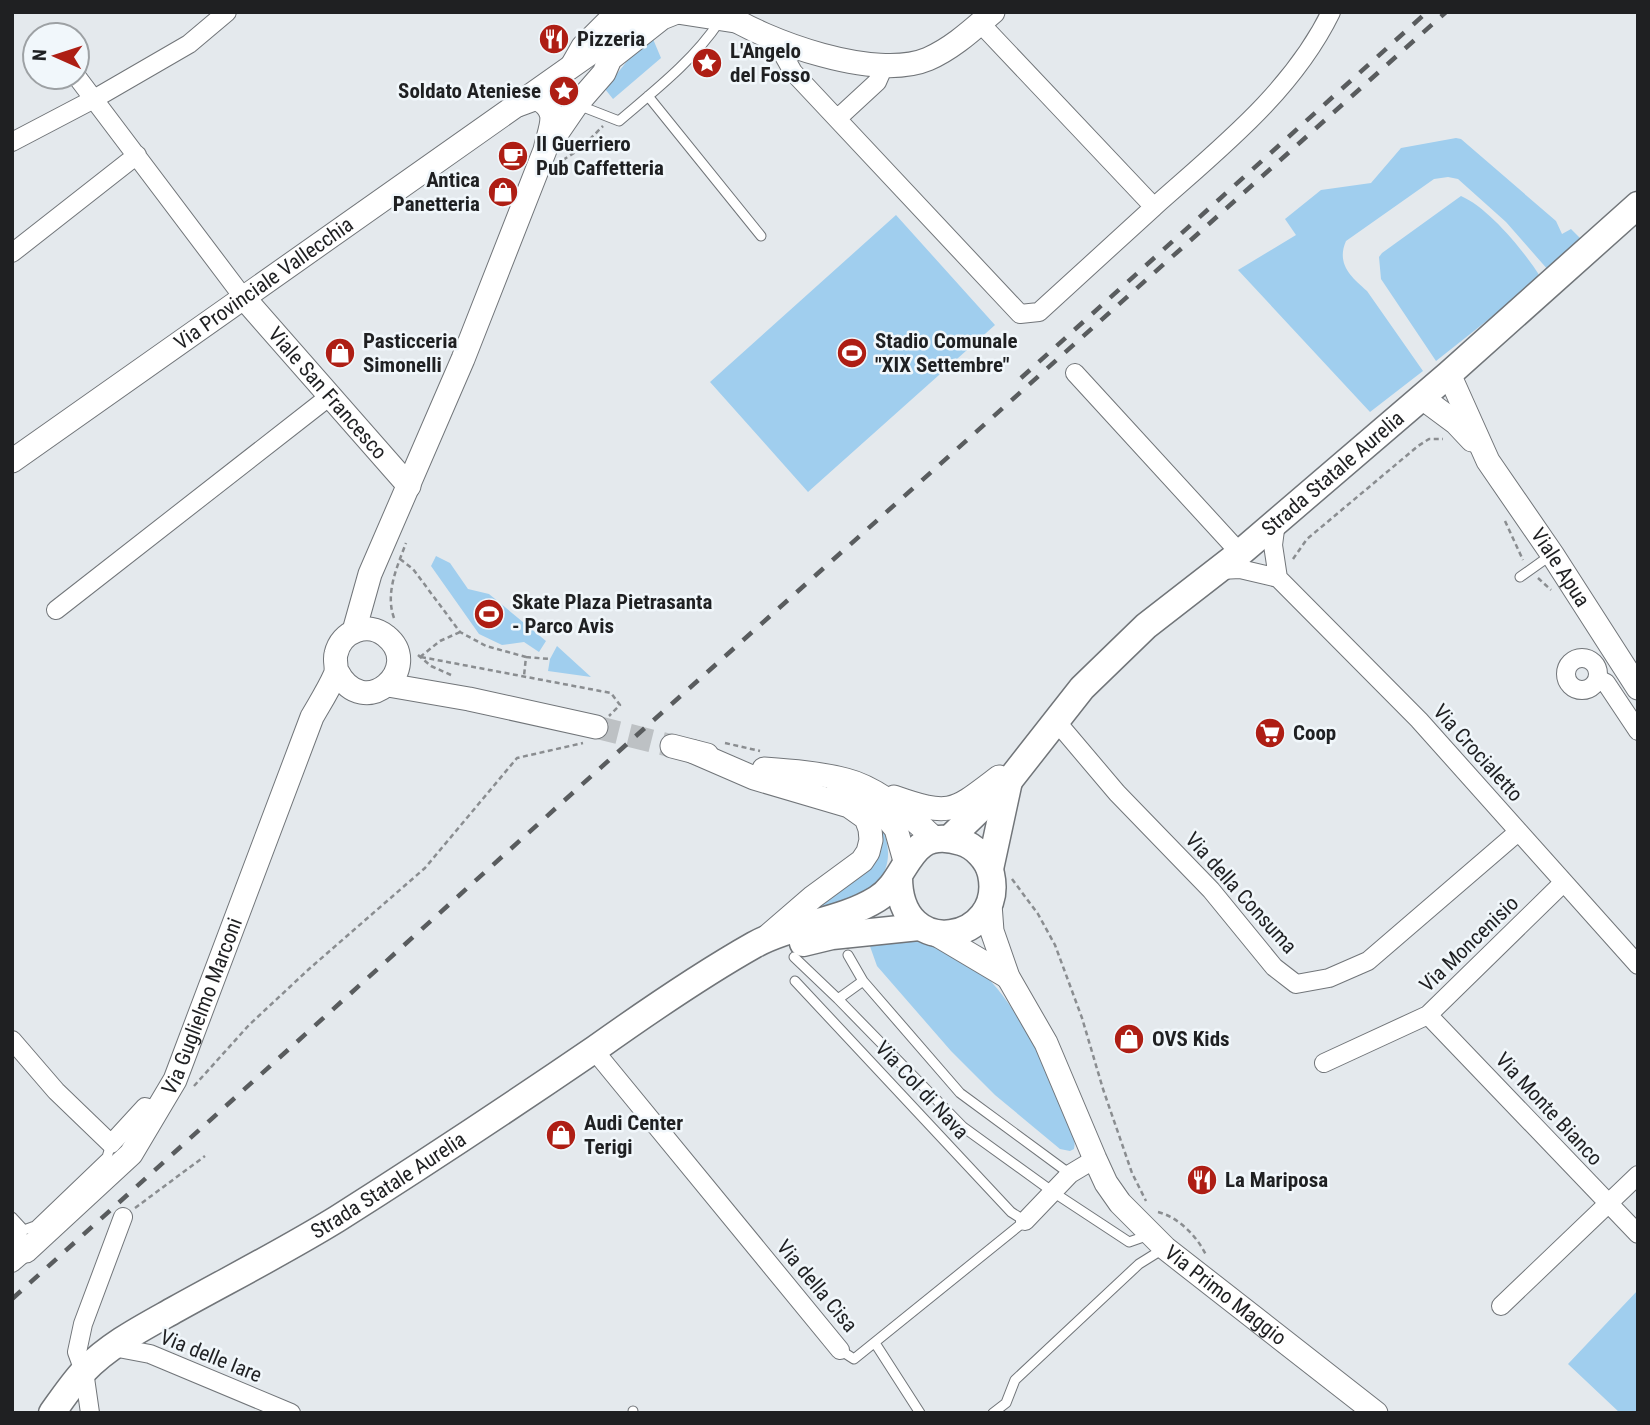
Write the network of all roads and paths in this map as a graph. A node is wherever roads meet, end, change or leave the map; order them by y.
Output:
1 (227, 12) edge
2 (614, 12) edge
3 (639, 12) edge
4 (649, 12) edge
5 (677, 12) edge
6 (1331, 12) edge
7 (726, 18) edge
8 (987, 18) edge
9 (775, 40) junction
10 (610, 59) junction
11 (571, 67) junction
12 (881, 74) junction
13 (593, 85) junction
14 (88, 91) edge
15 (648, 96) junction
16 (94, 99) junction
17 (577, 104) junction
18 (514, 106) junction
19 (610, 118) junction
20 (838, 118) junction
21 (12, 142) edge
22 (137, 155) junction
23 (551, 157) junction
24 (1638, 205) edge
25 (1154, 207) junction
26 (761, 236) dead end
27 (12, 253) edge
28 (243, 297) junction
29 (1075, 373) dead end
30 (1449, 374) junction
31 (330, 396) junction
32 (1421, 397) junction
33 (1451, 442) dead end
34 (1481, 450) junction
35 (12, 461) edge
36 (409, 486) junction
37 (1501, 513) dead end
38 (1276, 522) junction
39 (409, 535) dead end
40 (1240, 553) junction
41 (1552, 554) junction
42 (400, 559) junction
43 (1218, 570) junction
44 (370, 574) junction
45 (1525, 574) junction
46 (1278, 578) junction
47 (1559, 596) dead end
48 (56, 610) dead end
49 (388, 629) junction
50 (354, 631) junction
51 (460, 632) junction
52 (411, 655) junction
53 (526, 657) junction
54 (550, 659) dead end
55 (337, 671) junction
56 (452, 676) dead end
57 (524, 676) junction
58 (1598, 679) dead end
59 (388, 685) junction
60 (1638, 688) edge
61 (354, 690) junction
62 (469, 699) junction
63 (312, 717) junction
64 (1056, 721) junction
65 (596, 729) junction
66 (1638, 731) edge
67 (1034, 750) junction
68 (764, 769) junction
69 (1009, 781) junction
70 (869, 789) junction
71 (1517, 832) junction
72 (943, 839) junction
73 (902, 869) junction
74 (999, 871) junction
75 (1563, 883) junction
76 (990, 904) junction
77 (926, 930) junction
78 (763, 940) junction
79 (848, 956) dead end
80 (794, 957) dead end
81 (729, 959) junction
82 (1637, 962) edge
83 (1008, 977) junction
84 (795, 981) dead end
85 (863, 981) junction
86 (838, 999) junction
87 (1428, 1015) junction
88 (12, 1040) edge
89 (593, 1049) junction
90 (1324, 1063) dead end
91 (192, 1088) dead end
92 (157, 1111) junction
93 (111, 1144) junction
94 (205, 1156) dead end
95 (1095, 1159) junction
96 (1070, 1174) junction
97 (1638, 1175) edge
98 (1053, 1192) junction
99 (1607, 1203) junction
100 (1147, 1204) dead end
101 (1157, 1212) dead end
102 (12, 1217) edge
103 (123, 1217) joint
104 (1025, 1221) junction
105 (1638, 1234) edge
106 (1158, 1241) junction
107 (17, 1250) edge
108 (1208, 1257) dead end
109 (1501, 1306) dead end
110 (875, 1343) junction
111 (113, 1347) junction
112 (840, 1350) joint
113 (84, 1371) junction
114 (51, 1413) edge
115 (90, 1413) edge
116 (291, 1413) edge
117 (920, 1413) edge
118 (993, 1413) edge
119 (1376, 1413) edge

1 - 16 street
2 - 11 street
3 - 11 street, Via Provinciale Vallecchia
4 - 10 street
5 - 7 street
5 - 10 street
6 - 25 street
7 - 9 street
7 - 15 lane
8 - 12 street
8 - 25 street
9 - 12 street
9 - 20 street
10 - 13 street
11 - 13 street
11 - 18 street, Via Provinciale Vallecchia
12 - 20 street
13 - 17 street
14 - 16 street, Viale San Francesco
15 - 19 lane
15 - 26 lane
16 - 21 street
16 - 22 street, Viale San Francesco
17 - 19 lane
17 - 23 street
18 - 23 street
18 - 28 street, Via Provinciale Vallecchia
19 - 23 path
20 - 25 street
22 - 27 street
22 - 28 street, Viale San Francesco
23 - 36 street, Via Guglielmo Marconi
24 - 30 main road, Strada Statale Aurelia
28 - 31 street, Viale San Francesco
28 - 35 street, Via Provinciale Vallecchia
29 - 40 street
30 - 32 main road, Strada Statale Aurelia
30 - 34 street, Viale Apua
31 - 36 street, Viale San Francesco
31 - 48 street
32 - 34 street, Viale Apua
32 - 38 main road, Strada Statale Aurelia
33 - 46 path
34 - 41 street, Viale Apua
36 - 44 street, Via Guglielmo Marconi
37 - 45 path
38 - 40 main road, Strada Statale Aurelia
38 - 46 street
39 - 42 path
40 - 43 main road, Strada Statale Aurelia
41 - 45 lane
41 - 60 street, Viale Apua
42 - 49 path
42 - 51 path
43 - 46 street
43 - 64 main road, Strada Statale Aurelia
44 - 49 street
44 - 50 street, Via Guglielmo Marconi
45 - 47 path
46 - 71 street, Via Crocialetto
49 - 50 street
49 - 52 street
50 - 55 street, Via Guglielmo Marconi
51 - 52 path
51 - 53 path
52 - 56 path
52 - 57 path
52 - 59 street
52 - 62 street
53 - 54 path
53 - 57 path
55 - 61 street
55 - 63 street, Via Guglielmo Marconi
57 - 65 path
58 - 66 street
59 - 61 street
59 - 62 street
61 - 63 street
62 - 65 street
63 - 92 street, Via Guglielmo Marconi
64 - 67 main road, Strada Statale Aurelia
64 - 71 street, Via della Consuma
65 - 91 path
67 - 69 main road, Strada Statale Aurelia
67 - 70 street, Strada Statale Aurelia
68 - 70 street
68 - 73 street
68 - 78 street
69 - 72 main road, Strada Statale Aurelia
69 - 74 main road, Strada Statale Aurelia
70 - 72 street
71 - 75 street, Via Crocialetto
72 - 73 main road
72 - 74 main road
73 - 77 main road
73 - 78 main road, Strada Statale Aurelia
74 - 76 main road
74 - 100 path
75 - 82 street, Via Crocialetto
75 - 87 street, Via Moncenisio
76 - 77 main road
76 - 83 street, Via Primo Maggio
77 - 81 main road, Strada Statale Aurelia
77 - 83 street, Via Primo Maggio
78 - 81 main road, Strada Statale Aurelia
79 - 85 lane
80 - 86 lane
81 - 89 main road, Strada Statale Aurelia
83 - 95 street, Via Primo Maggio
84 - 104 lane, Via Col di Nava
85 - 86 lane
85 - 96 lane
86 - 98 lane
87 - 90 street, Via Moncenisio
87 - 99 street, Via Monte Bianco
88 - 93 street
89 - 111 main road, Strada Statale Aurelia
89 - 112 street, Via della Cisa
92 - 93 street
92 - 107 street, Via Guglielmo Marconi
93 - 102 lane
94 - 103 path
95 - 96 street
95 - 106 street, Via Primo Maggio
96 - 98 street, Via della Cisa
97 - 99 street
98 - 104 street, Via della Cisa
98 - 106 lane
99 - 105 street, Via Monte Bianco
99 - 109 street
101 - 108 path
103 - 113 street
104 - 110 lane, Via della Cisa
106 - 118 lane
106 - 119 street, Via Primo Maggio
110 - 112 lane, Via della Cisa
110 - 117 lane
111 - 113 main road, Strada Statale Aurelia
111 - 116 street, Via delle Iare
113 - 114 main road, Strada Statale Aurelia
113 - 115 street

